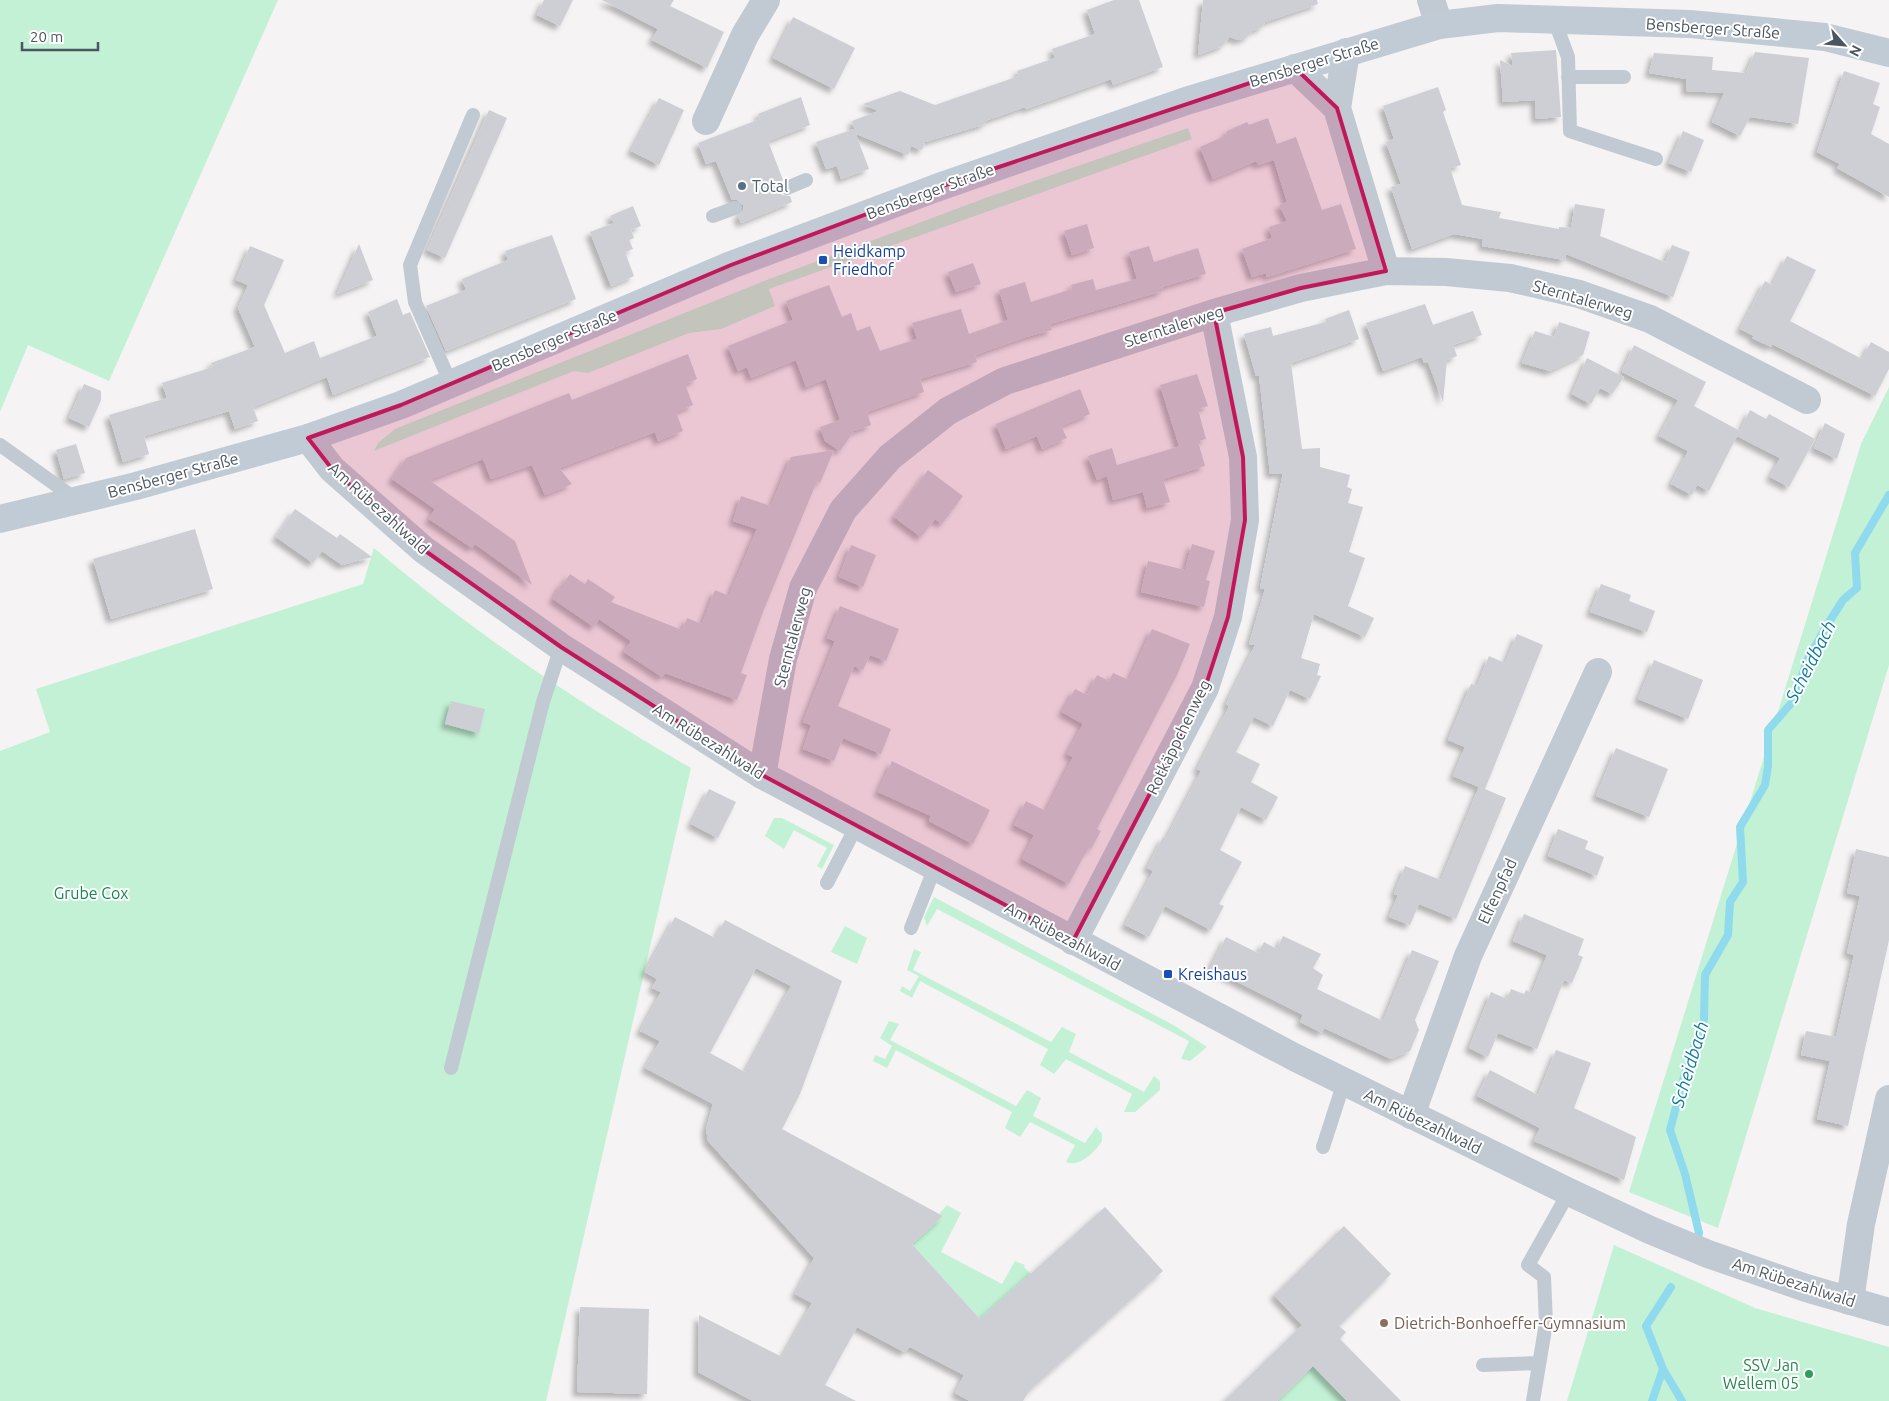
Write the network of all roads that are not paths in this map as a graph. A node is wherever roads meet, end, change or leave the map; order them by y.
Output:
1 (764, 1) edge
2 (1435, 12) edge
3 (1554, 19) junction
4 (1346, 52) junction
5 (1889, 53) edge
6 (1295, 68) junction
7 (1624, 76) dead end
8 (1568, 77) junction
9 (1337, 108) junction
10 (473, 114) dead end
11 (706, 121) dead end
12 (1656, 159) dead end
13 (806, 180) dead end
14 (787, 188) dead end
15 (735, 208) dead end
16 (713, 216) dead end
17 (1386, 272) junction
18 (1214, 313) junction
19 (451, 384) junction
20 (1807, 400) dead end
21 (308, 438) junction
22 (0, 445) edge
23 (78, 500) junction
24 (0, 519) edge
25 (561, 647) junction
26 (1598, 672) dead end
27 (762, 775) junction
28 (856, 827) junction
29 (935, 867) junction
30 (828, 883) dead end
31 (911, 928) dead end
32 (1073, 941) junction
33 (451, 1068) dead end
34 (1344, 1082) junction
35 (1889, 1099) edge
36 (1411, 1115) junction
37 (1323, 1147) dead end
38 (1569, 1192) junction
39 (1852, 1288) junction
40 (1889, 1312) edge
41 (1483, 1364) dead end
42 (1540, 1364) junction
43 (1533, 1401) edge

1 - 11 street
2 - 3 main road, Bensberger Straße
2 - 4 main road, Bensberger Straße
3 - 5 main road, Bensberger Straße
3 - 8 lane
4 - 6 main road, Bensberger Straße
4 - 9 street
6 - 9 street
6 - 19 main road, Bensberger Straße
7 - 8 lane
8 - 12 lane
9 - 17 street
10 - 19 lane
13 - 14 lane
15 - 16 lane
17 - 18 street, Sterntalerweg
17 - 20 street, Sterntalerweg
18 - 27 street, Sterntalerweg
18 - 32 street, Rotkäppchenweg
19 - 21 main road, Bensberger Straße
21 - 23 main road, Bensberger Straße
21 - 25 street, Am Rübezahlwald
22 - 23 lane
23 - 24 main road, Bensberger Straße
25 - 27 street, Am Rübezahlwald
25 - 33 lane
26 - 36 street, Elfenpfad
27 - 28 street, Am Rübezahlwald
28 - 29 street, Am Rübezahlwald
28 - 30 lane
29 - 31 lane
29 - 32 street, Am Rübezahlwald
32 - 34 street, Am Rübezahlwald
34 - 36 street, Am Rübezahlwald
34 - 37 lane
35 - 39 street
36 - 38 street, Am Rübezahlwald
38 - 39 street, Am Rübezahlwald
38 - 42 lane
39 - 40 street, Am Rübezahlwald
41 - 42 lane
42 - 43 lane

